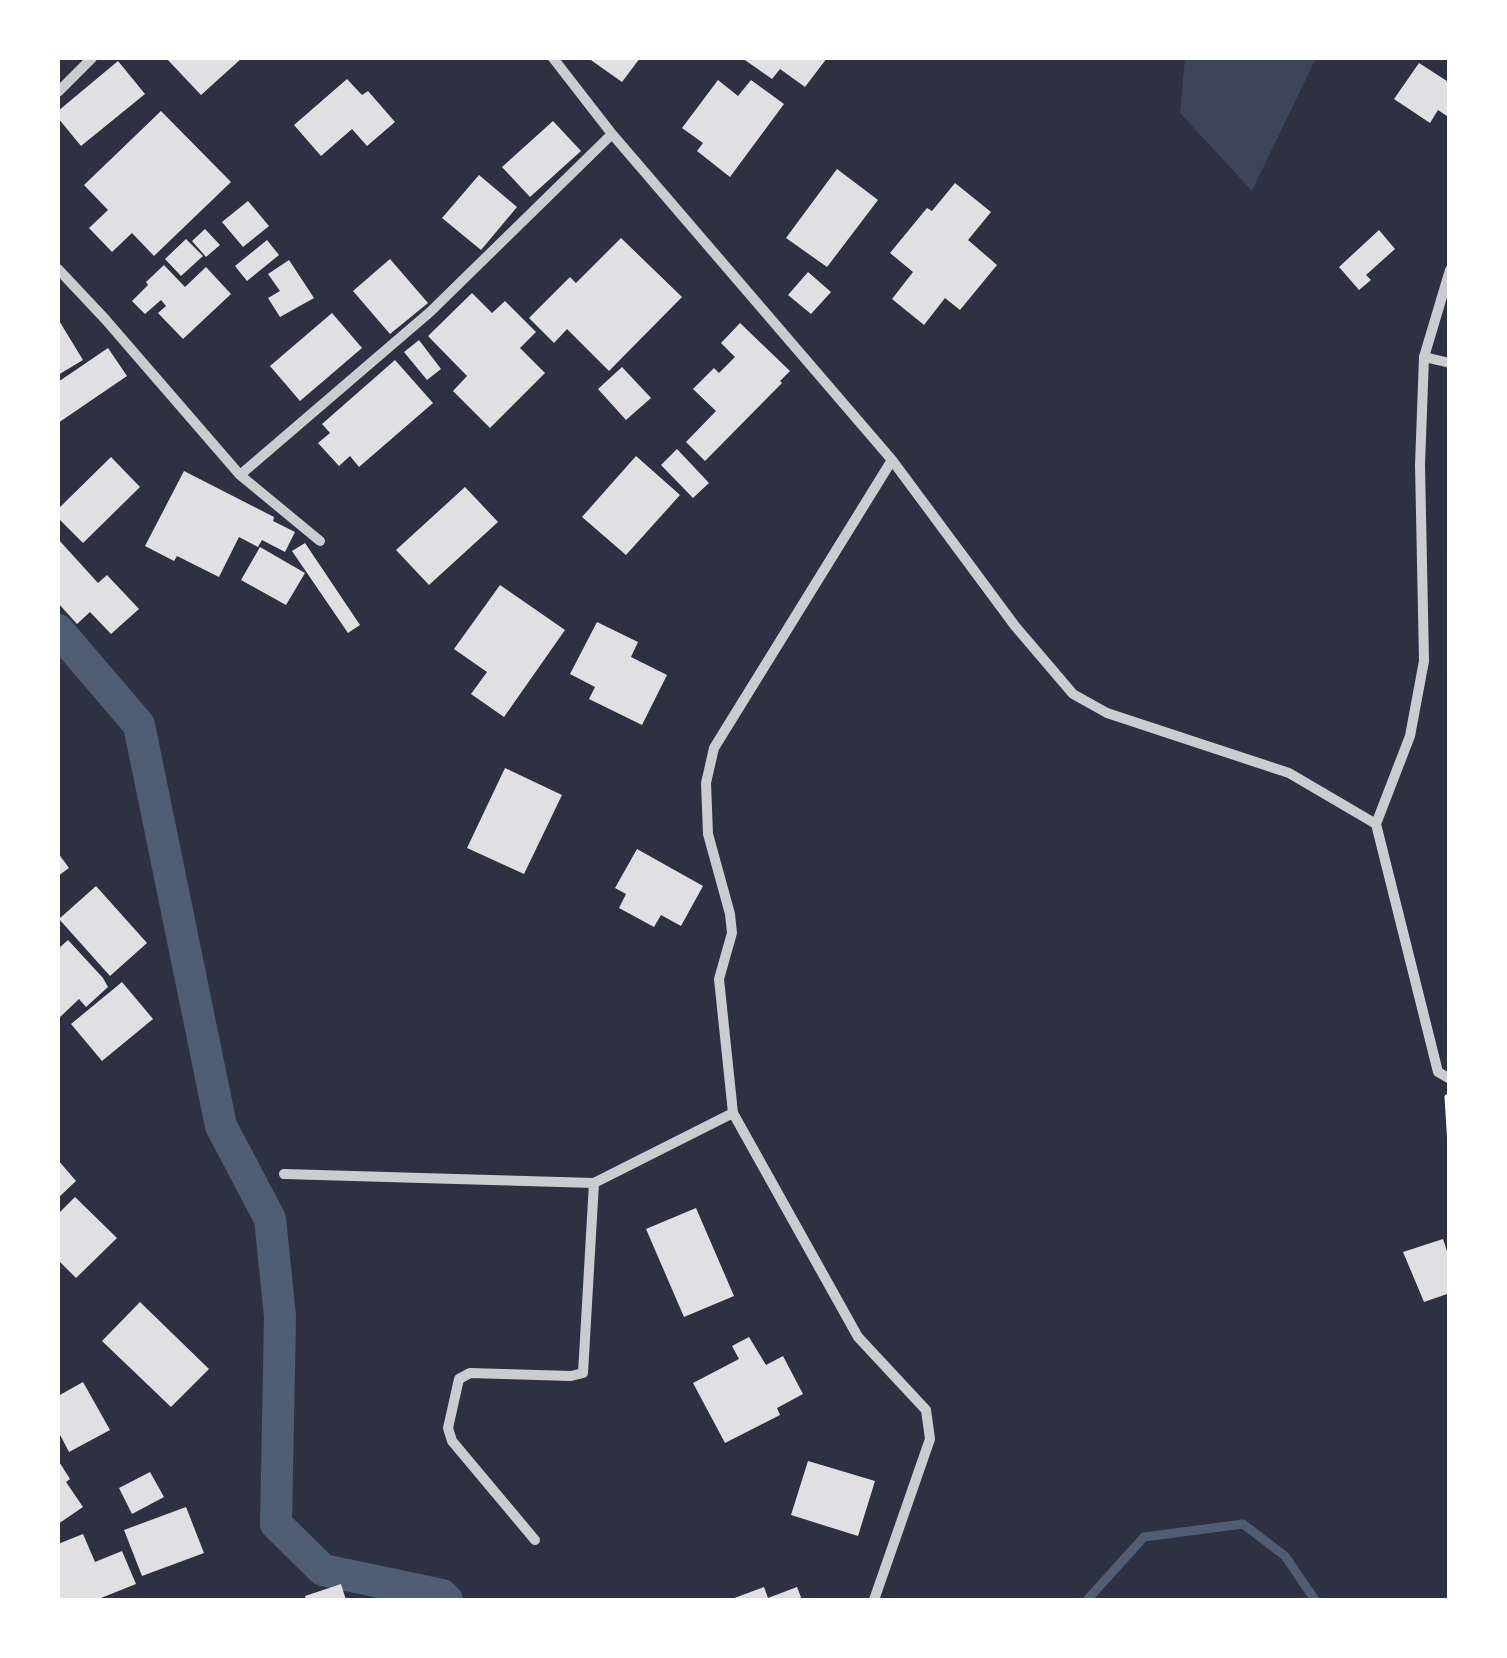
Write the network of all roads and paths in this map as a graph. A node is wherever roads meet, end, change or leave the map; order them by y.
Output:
1 (92, 58) edge
2 (552, 58) edge
3 (58, 92) edge
4 (612, 134) junction
5 (58, 268) edge
6 (1450, 270) edge
7 (1424, 357) junction
8 (1450, 363) edge
9 (892, 460) junction
10 (240, 476) junction
11 (320, 541) dead end
12 (1376, 824) junction
13 (1450, 1079) edge
14 (1447, 1094) dead end
15 (732, 1113) junction
16 (1450, 1145) edge
17 (284, 1174) dead end
18 (594, 1182) junction
19 (534, 1540) dead end
20 (874, 1600) edge

1 - 3 street
2 - 4 street
4 - 9 street
4 - 10 street
5 - 10 street
6 - 7 street
7 - 8 street
7 - 12 street
9 - 12 street
9 - 15 street
10 - 11 street
12 - 13 street
14 - 16 path
15 - 18 street
15 - 20 street
17 - 18 street
18 - 19 street

